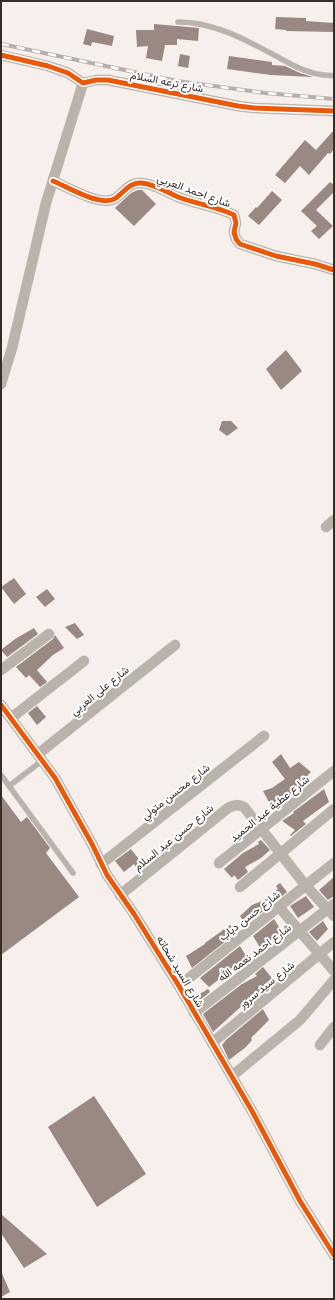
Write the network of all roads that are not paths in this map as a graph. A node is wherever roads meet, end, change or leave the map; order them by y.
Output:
1 (178, 22) dead end
2 (1, 55) edge
3 (334, 76) edge
4 (83, 83) junction
5 (334, 111) edge
6 (53, 181) junction
7 (334, 270) edge
8 (1, 384) edge
9 (49, 634) dead end
10 (175, 645) dead end
11 (84, 661) dead end
12 (1, 670) edge
13 (1, 705) edge
14 (11, 718) junction
15 (264, 736) dead end
16 (41, 757) junction
17 (334, 771) edge
18 (1, 775) edge
19 (9, 786) junction
20 (334, 809) edge
21 (262, 829) junction
22 (280, 854) junction
23 (219, 863) dead end
24 (334, 863) edge
25 (101, 864) junction
26 (73, 872) dead end
27 (306, 886) junction
28 (240, 887) dead end
29 (120, 895) junction
30 (279, 907) junction
31 (332, 910) edge
32 (300, 932) junction
33 (334, 942) edge
34 (320, 955) junction
35 (334, 971) edge
36 (334, 980) edge
37 (179, 986) junction
38 (194, 1012) junction
39 (334, 1027) edge
40 (212, 1043) junction
41 (320, 1045) dead end
42 (232, 1076) junction
43 (334, 1255) edge

1 - 3 lane
2 - 4 street
4 - 5 street, شارع ترعه السلام
4 - 6 street
6 - 7 street, شارع احمد العربي
6 - 8 street
9 - 12 street
10 - 16 street, شارع على العربي
11 - 14 street
13 - 14 street, شارع السيد شحاته
14 - 16 street, شارع السيد شحاته
15 - 25 street, شارع محسن متولي
16 - 19 lane
16 - 25 street, شارع السيد شحاته
17 - 21 street, شارع عطية عبد الحميد
18 - 19 lane
19 - 26 lane
20 - 22 street
21 - 22 street
21 - 23 street, شارع عطية عبد الحميد
21 - 29 street, شارع حسن عبد السلام
22 - 27 street
22 - 28 street
24 - 27 street, شارع حسن دياب
25 - 29 street, شارع السيد شحاته
27 - 30 street, شارع حسن دياب
27 - 31 street
29 - 37 street, شارع السيد شحاته
30 - 32 street
30 - 37 street, شارع حسن دياب
31 - 32 street, شارع احمد نعمه الله
32 - 34 street
32 - 38 street, شارع احمد نعمه الله
33 - 34 street, شارع سيد سرور
34 - 35 street
34 - 40 street, شارع سيد سرور
36 - 42 street
37 - 38 street, شارع السيد شحاته
38 - 40 street, شارع السيد شحاته
39 - 41 street
40 - 42 street, شارع السيد شحاته
42 - 43 street, شارع السيد شحاته

